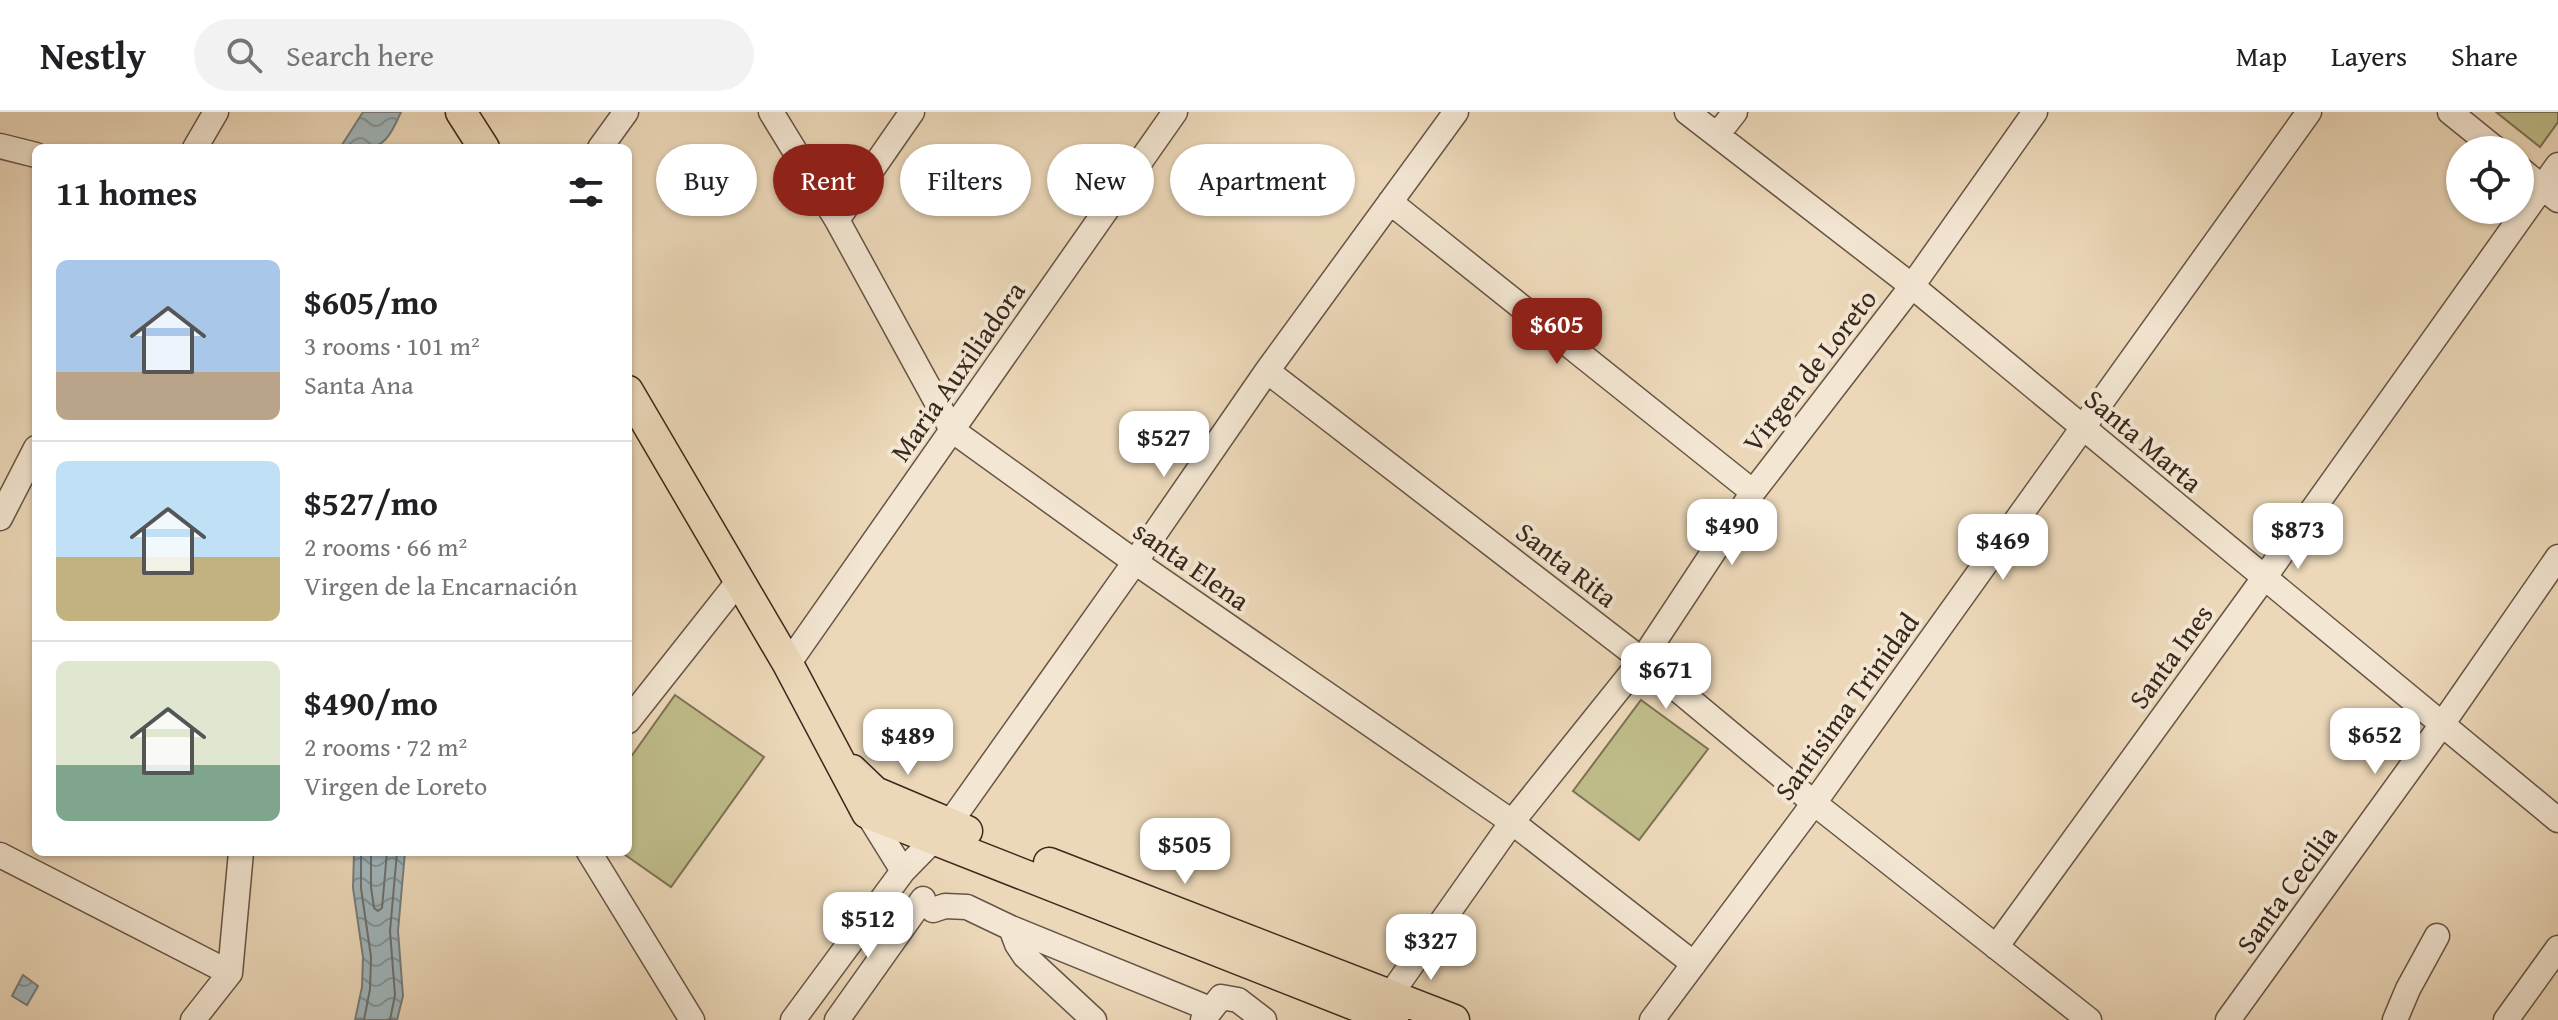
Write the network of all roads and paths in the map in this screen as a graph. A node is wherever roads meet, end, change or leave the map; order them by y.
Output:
1 (216, 112) edge
2 (461, 112) edge
3 (626, 112) edge
4 (771, 112) edge
5 (912, 112) edge
6 (1175, 112) edge
7 (1456, 112) edge
8 (1687, 112) edge
9 (1735, 112) edge
10 (2035, 112) edge
11 (2309, 112) edge
12 (2450, 112) edge
13 (1717, 135) junction
14 (2480, 136) edge
15 (197, 144) edge
16 (481, 144) edge
17 (603, 144) edge
18 (0, 146) edge
19 (32, 154) edge
20 (2558, 165) edge
21 (2534, 180) edge
22 (2550, 193) edge
23 (1390, 202) junction
24 (837, 220) junction
25 (1912, 286) junction
26 (1267, 371) junction
27 (632, 398) edge
28 (2084, 428) junction
29 (952, 430) junction
30 (32, 456) edge
31 (18, 483) edge
32 (1753, 492) junction
33 (0, 518) edge
34 (2558, 557) edge
35 (1135, 562) junction
36 (2264, 578) junction
37 (738, 582) junction
38 (1642, 660) junction
39 (788, 664) junction
40 (632, 716) edge
41 (2443, 723) junction
42 (836, 754) junction
43 (1814, 803) junction
44 (867, 813) junction
45 (2558, 820) edge
46 (1512, 822) junction
47 (941, 832) junction
48 (0, 855) edge
49 (241, 856) edge
50 (591, 856) edge
51 (903, 871) junction
52 (1011, 928) junction
53 (2437, 936) dead end
54 (1996, 947) junction
55 (2558, 948) edge
56 (1694, 964) junction
57 (230, 973) junction
58 (1386, 1009) edge
59 (1206, 1015) edge
60 (193, 1020) edge
61 (692, 1020) edge
62 (793, 1020) edge
63 (837, 1020) edge
64 (1094, 1020) edge
65 (1264, 1020) edge
66 (1454, 1020) edge
67 (1652, 1020) edge
68 (2089, 1020) edge
69 (2228, 1020) edge
70 (2395, 1020) edge
71 (2506, 1020) edge

1 - 15 street
2 - 16 main road
3 - 17 street
4 - 24 street, santa Elena
5 - 24 street
6 - 29 street, Maria Auxiliadora
7 - 23 street
8 - 13 street, Santa Marta
9 - 13 street
10 - 25 street, Virgen de Loreto
11 - 28 street, Santisima Trinidad
12 - 14 street
13 - 25 street, Santa Marta
18 - 19 street
20 - 22 street, Santa Ines
21 - 22 street
22 - 36 street, Santa Ines
23 - 26 street
23 - 32 street
24 - 29 street, santa Elena
25 - 28 street, Santa Marta
25 - 32 street, Virgen de Loreto
26 - 35 street
26 - 38 street, Santa Rita
27 - 37 main road
28 - 36 street, Santa Marta
28 - 43 street, Santisima Trinidad
29 - 35 street, santa Elena
29 - 39 street, Maria Auxiliadora
30 - 31 street
31 - 33 street
32 - 38 street, Virgen de Loreto
34 - 41 street, Santa Cecilia
35 - 46 street, santa Elena
35 - 47 street
36 - 41 street, Santa Marta
36 - 54 street, Santa Ines
37 - 39 main road
37 - 40 street
38 - 43 street, Santa Rita
38 - 46 street, Virgen de Loreto
39 - 42 main road
41 - 45 street, Santa Marta
41 - 69 street, Santa Cecilia
42 - 44 main road
42 - 47 main road
43 - 54 street, Santa Rita
43 - 56 street, Santisima Trinidad
44 - 47 main road
44 - 51 street
46 - 56 street, santa Elena
46 - 58 street, Virgen de Loreto
47 - 51 street
47 - 58 main road
48 - 57 street
49 - 57 street
50 - 61 street
51 - 62 street
52 - 59 street
52 - 63 street
52 - 64 street
53 - 70 street
54 - 68 street, Santa Rita
55 - 71 street
56 - 67 street, Santisima Trinidad
57 - 60 street
58 - 66 main road
59 - 65 street

